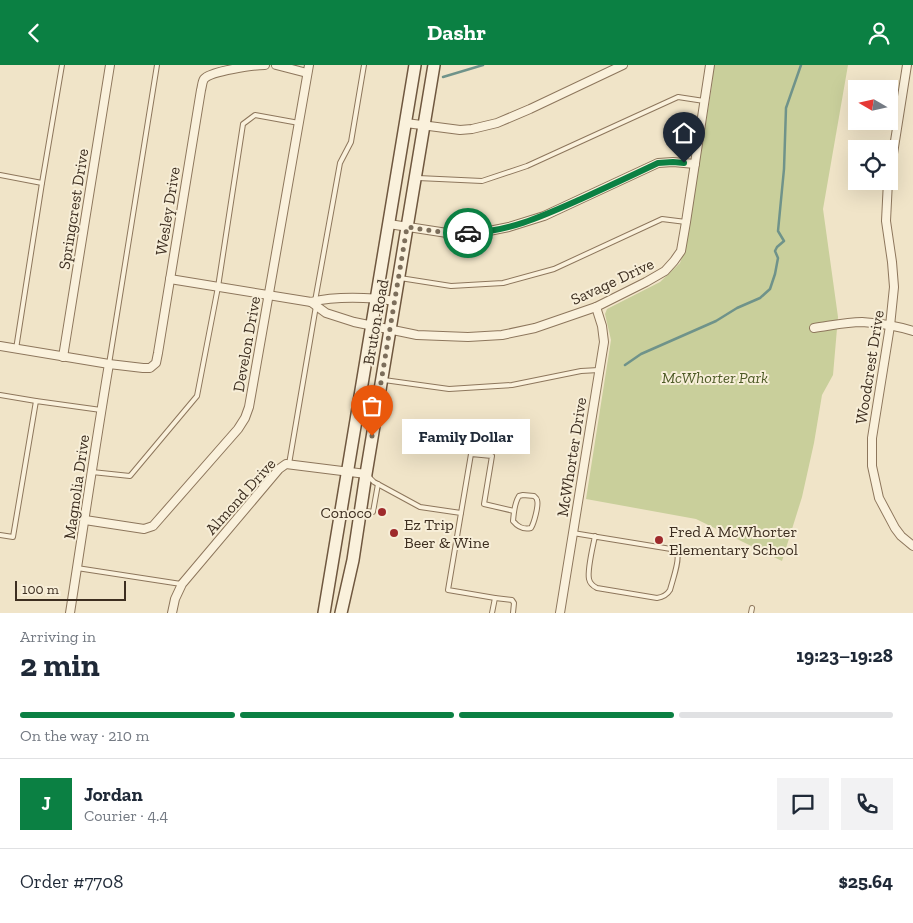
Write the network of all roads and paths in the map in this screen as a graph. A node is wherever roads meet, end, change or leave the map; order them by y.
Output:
1 (62, 65) edge
2 (110, 65) edge
3 (157, 65) edge
4 (266, 65) edge
5 (276, 65) edge
6 (364, 65) edge
7 (415, 65) edge
8 (434, 65) edge
9 (623, 65) edge
10 (710, 65) edge
11 (907, 65) edge
12 (308, 69) edge
13 (704, 101) junction
14 (299, 123) junction
15 (406, 123) junction
16 (424, 125) junction
17 (895, 140) edge
18 (695, 165) junction
19 (0, 175) edge
20 (415, 178) junction
21 (42, 183) junction
22 (888, 190) edge
23 (686, 222) junction
24 (389, 224) junction
25 (407, 227) junction
26 (399, 277) junction
27 (170, 279) junction
28 (218, 287) junction
29 (268, 295) junction
30 (376, 298) junction
31 (395, 301) junction
32 (314, 303) junction
33 (596, 307) junction
34 (372, 325) junction
35 (890, 326) junction
36 (814, 328) dead end
37 (390, 329) junction
38 (913, 331) edge
39 (0, 346) edge
40 (16, 349) junction
41 (63, 357) junction
42 (109, 365) junction
43 (599, 370) junction
44 (381, 380) junction
45 (0, 395) edge
46 (36, 401) junction
47 (101, 410) junction
48 (289, 464) junction
49 (348, 471) junction
50 (91, 472) junction
51 (366, 473) junction
52 (378, 484) junction
53 (360, 511) junction
54 (514, 511) junction
55 (461, 513) junction
56 (85, 520) junction
57 (573, 533) junction
58 (0, 535) edge
59 (595, 536) junction
60 (913, 546) edge
61 (77, 568) junction
62 (182, 584) junction
63 (495, 598) junction
64 (70, 613) edge
65 (172, 613) edge
66 (324, 613) edge
67 (341, 613) edge
68 (492, 613) edge
69 (513, 613) edge
70 (560, 613) edge

1 - 21 lane
2 - 41 street, Springcrest Drive
3 - 42 lane
4 - 27 street, Wesley Drive
5 - 12 street
6 - 32 lane
7 - 15 main road, Bruton Road
8 - 16 main road, Bruton Road
9 - 16 street
10 - 13 street, Savage Drive
11 - 17 street, Woodcrest Drive
12 - 14 street, Develon Drive
13 - 18 street, Savage Drive
13 - 20 lane
14 - 28 lane
14 - 29 street, Develon Drive
15 - 16 street
15 - 24 main road, Bruton Road
16 - 20 main road, Bruton Road
18 - 23 street, Savage Drive
18 - 25 street
19 - 21 lane
20 - 25 main road, Bruton Road
21 - 40 lane
22 - 35 street, Woodcrest Drive
23 - 26 lane
23 - 33 street, Savage Drive
24 - 25 street
24 - 30 main road, Bruton Road
25 - 26 main road, Bruton Road
26 - 31 main road, Bruton Road
27 - 28 street
27 - 42 street, Wesley Drive
28 - 29 street
28 - 50 lane
29 - 32 street
29 - 56 street, Develon Drive
30 - 31 street
30 - 32 street
30 - 34 main road, Bruton Road
31 - 37 main road, Bruton Road
32 - 34 street, Savage Drive
32 - 48 lane
33 - 37 street, Savage Drive
33 - 43 street, McWhorter Drive
34 - 37 street, Savage Drive
34 - 49 main road, Bruton Road
35 - 36 street
35 - 38 street
35 - 60 street, Woodcrest Drive
37 - 44 main road, Bruton Road
39 - 40 street
40 - 41 street
41 - 42 street
42 - 47 street, Magnolia Drive
43 - 44 lane
43 - 57 street, McWhorter Drive
44 - 51 main road, Bruton Road
45 - 46 lane
46 - 47 lane
46 - 58 lane
47 - 50 street, Magnolia Drive
48 - 49 street, Almond Drive
48 - 62 street, Almond Drive
49 - 51 street, Almond Drive
49 - 66 main road, Bruton Road
50 - 56 street, Magnolia Drive
51 - 52 lane
51 - 53 main road, Bruton Road
52 - 53 lane
52 - 55 lane
53 - 67 main road, Bruton Road
54 - 54 lane
54 - 55 lane
55 - 63 lane
56 - 61 street, Magnolia Drive
57 - 59 lane
57 - 70 street, McWhorter Drive
59 - 59 lane
61 - 62 lane
61 - 64 street, Magnolia Drive
62 - 65 street, Almond Drive
63 - 68 lane
63 - 69 lane

